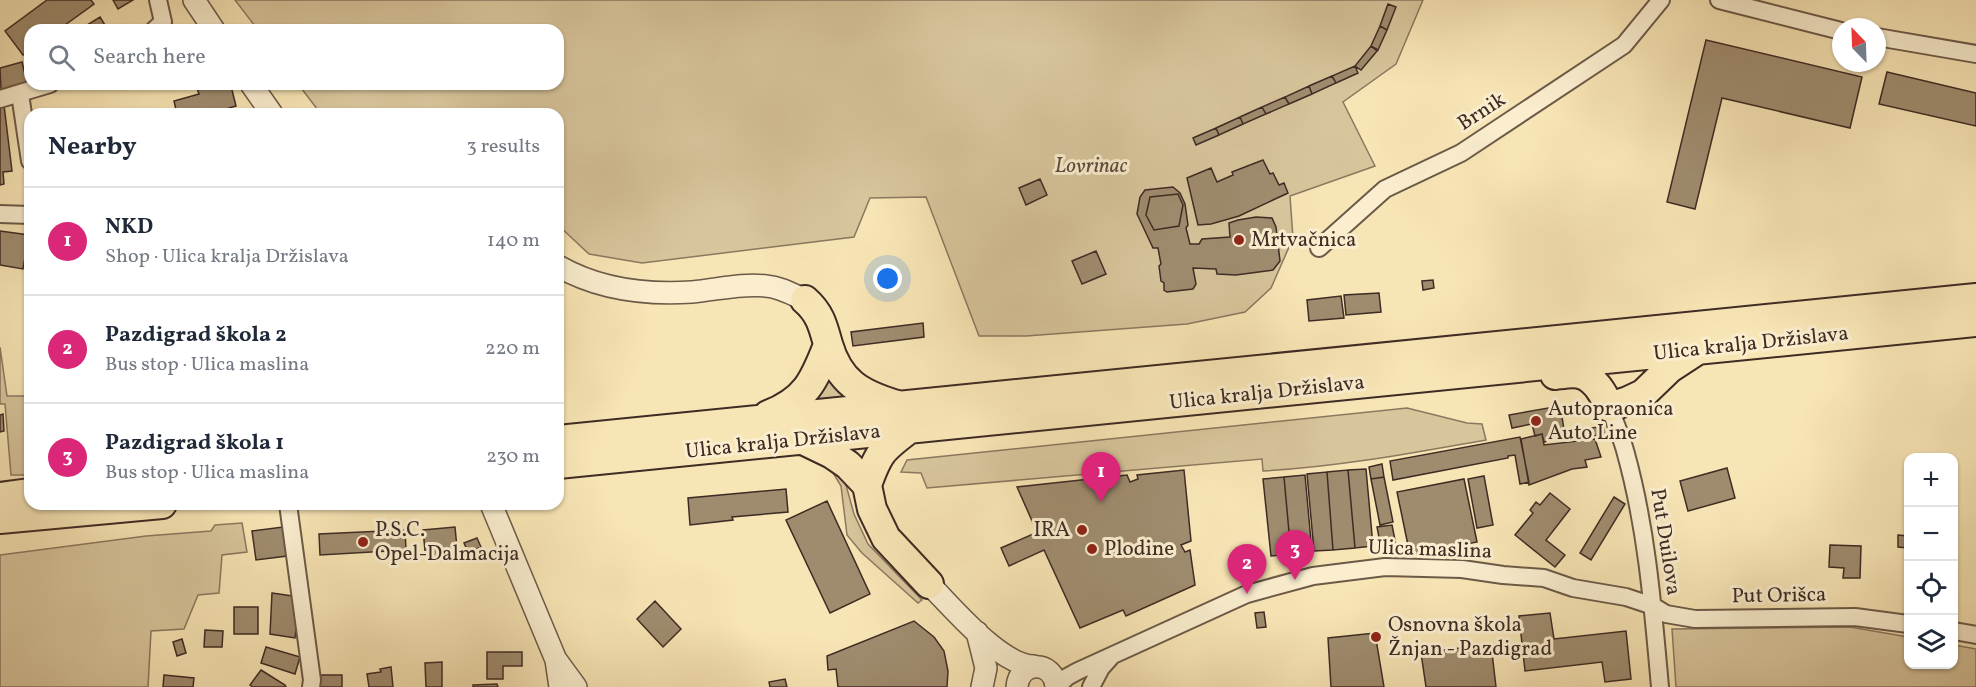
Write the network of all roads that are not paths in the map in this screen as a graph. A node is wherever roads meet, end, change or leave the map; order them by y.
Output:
1 (158, 0) edge
2 (194, 0) edge
3 (1661, 0) edge
4 (1719, 0) edge
5 (158, 24) edge
6 (210, 24) edge
7 (1832, 28) edge
8 (1886, 39) edge
9 (1976, 54) edge
10 (32, 90) edge
11 (255, 90) edge
12 (20, 94) junction
13 (0, 99) edge
14 (268, 108) edge
15 (24, 121) edge
16 (0, 214) edge
17 (24, 215) edge
18 (1319, 248) dead end
19 (564, 269) edge
20 (1976, 298) edge
21 (805, 300) joint
22 (1976, 322) edge
23 (1646, 343) junction
24 (828, 345) junction
25 (1606, 347) junction
26 (1699, 350) junction
27 (1484, 370) junction
28 (1609, 406) junction
29 (905, 418) junction
30 (754, 420) junction
31 (564, 439) edge
32 (803, 440) junction
33 (564, 463) edge
34 (867, 485) junction
35 (24, 494) edge
36 (0, 497) edge
37 (103, 510) edge
38 (289, 510) edge
39 (494, 510) edge
40 (93, 511) junction
41 (0, 519) edge
42 (0, 532) edge
43 (929, 584) joint
44 (1653, 606) junction
45 (1904, 623) edge
46 (977, 631) junction
47 (1958, 632) edge
48 (1976, 635) edge
49 (1115, 654) junction
50 (1003, 655) junction
51 (556, 660) junction
52 (1048, 677) edge
53 (1016, 685) edge
54 (310, 687) edge
55 (560, 687) edge
56 (576, 687) edge
57 (982, 687) edge
58 (1091, 687) edge
59 (1660, 687) edge

1 - 5 street
2 - 6 street
3 - 18 street, Brnik
4 - 7 street
8 - 9 street
10 - 12 street
11 - 14 street
12 - 13 street
12 - 15 street
16 - 17 street
19 - 21 street
20 - 23 highway, Ulica kralja Držislava
21 - 24 highway
22 - 26 highway, Ulica kralja Držislava
23 - 25 highway, Ulica kralja Držislava
23 - 26 highway, Ulica kralja Držislava
24 - 29 highway
24 - 30 highway
25 - 27 highway, Ulica kralja Držislava
25 - 29 highway, Ulica kralja Držislava
26 - 28 highway
27 - 28 highway
27 - 29 highway, Ulica kralja Držislava
28 - 44 street, Put Duilova
29 - 30 highway, Ulica kralja Držislava
29 - 32 highway, Ulica kralja Držislava
29 - 34 highway
30 - 31 highway, Ulica kralja Držislava
32 - 33 highway, Ulica kralja Držislava
32 - 34 highway
34 - 43 highway
35 - 36 highway
37 - 40 highway
38 - 54 street
39 - 51 street
40 - 41 highway
40 - 42 highway
43 - 46 street
44 - 45 street, Put Orišca
44 - 49 street, Ulica maslina
44 - 59 street, Put Duilova
46 - 50 street
46 - 57 street
47 - 48 street
49 - 52 street, Ulica maslina
49 - 58 street
50 - 52 street
50 - 53 street
51 - 55 street
51 - 56 street
52 - 53 street

